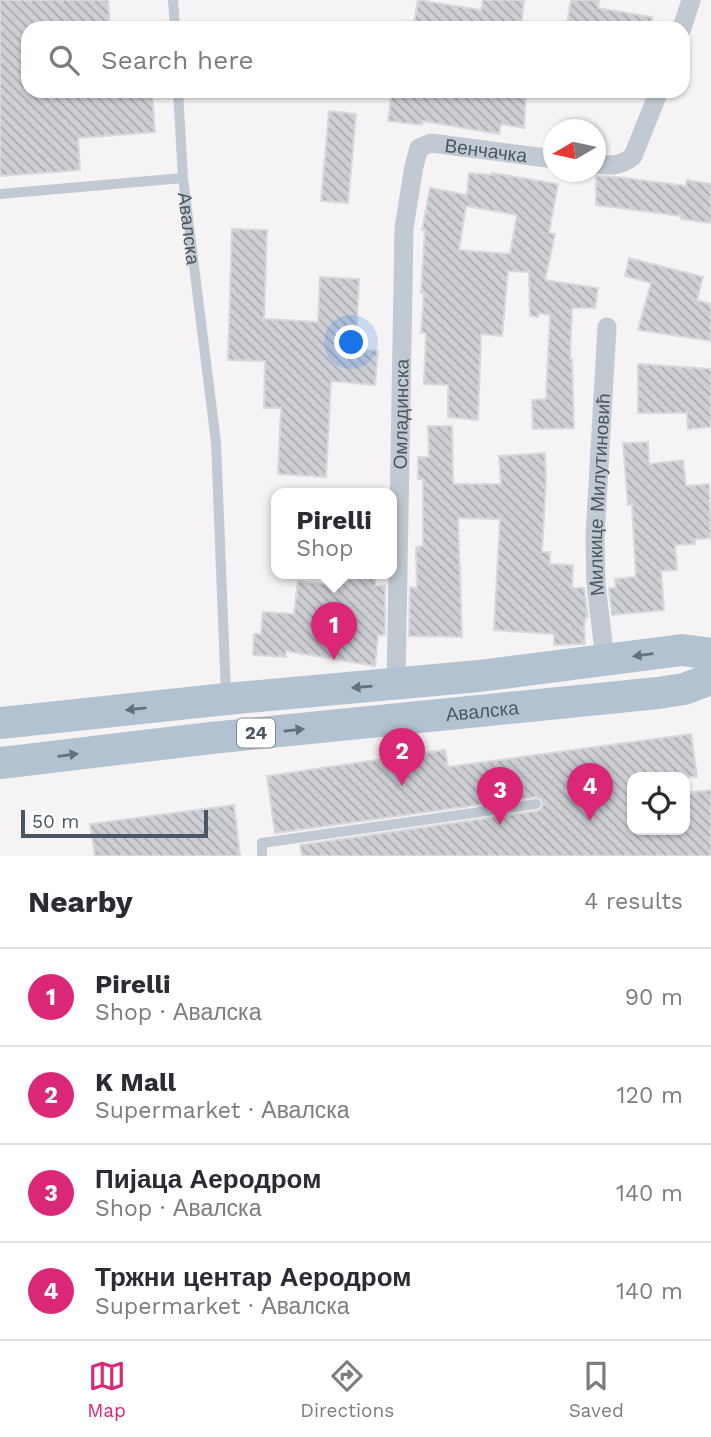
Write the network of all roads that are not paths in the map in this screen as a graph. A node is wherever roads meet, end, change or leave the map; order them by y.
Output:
1 (173, 0) edge
2 (691, 0) edge
3 (174, 21) edge
4 (684, 21) edge
5 (178, 98) edge
6 (656, 98) edge
7 (419, 148) joint
8 (543, 158) edge
9 (606, 165) edge
10 (183, 178) junction
11 (0, 194) edge
12 (607, 327) dead end
13 (711, 654) edge
14 (605, 660) junction
15 (711, 679) edge
16 (396, 684) junction
17 (226, 699) junction
18 (0, 723) edge
19 (0, 763) edge
20 (536, 804) dead end
21 (262, 856) edge

1 - 3 lane
2 - 4 street
5 - 10 lane, Авалска
6 - 9 street
7 - 8 street, Венчачка
7 - 16 street, Омладинска
10 - 11 lane, Авалска
10 - 17 lane, Авалска
12 - 14 street, Милкице Милутиновић
13 -> 14 main road, Авалска / 24
14 - 16 main road, Авалска / 24
19 -> 15 main road, Авалска / 24
16 -> 17 main road, Авалска / 24
17 -> 18 main road, Авалска / 24
20 - 21 lane

